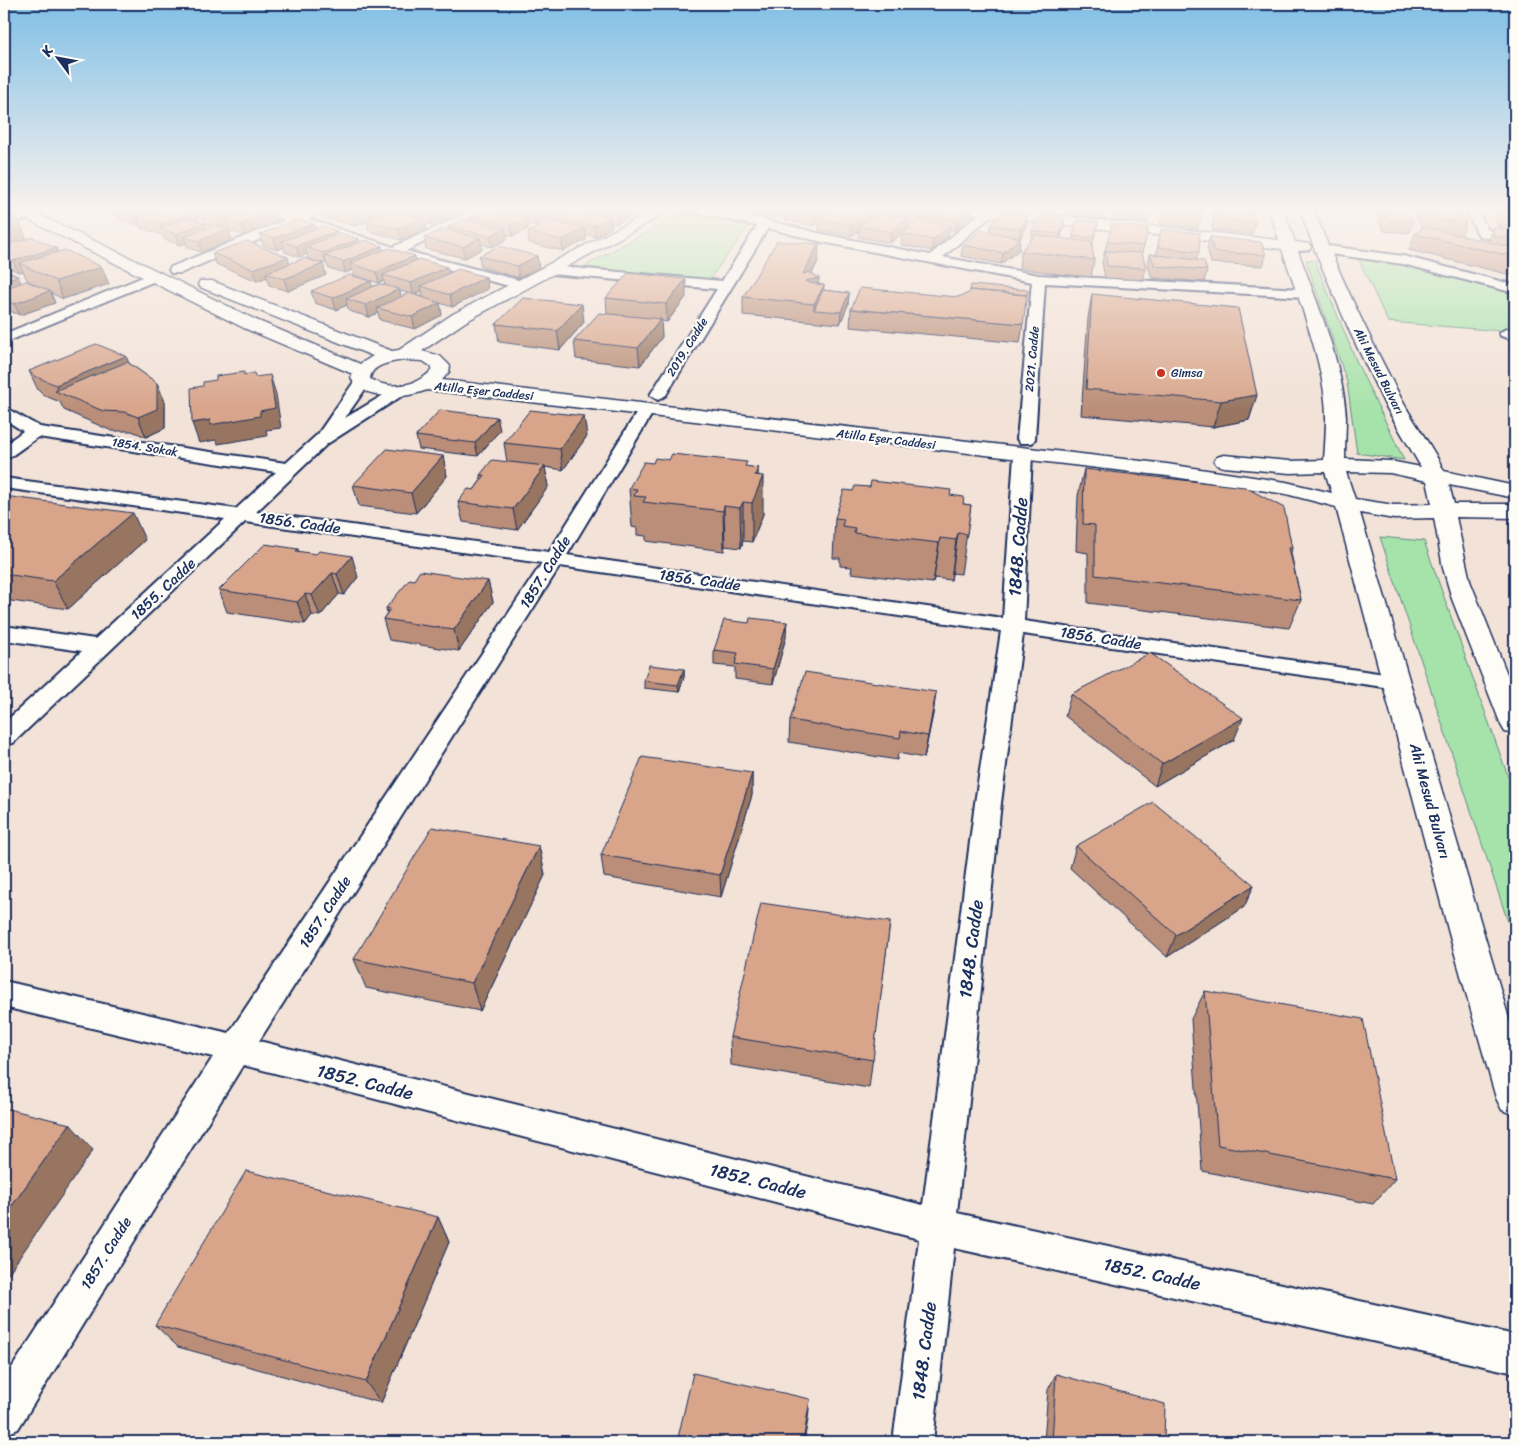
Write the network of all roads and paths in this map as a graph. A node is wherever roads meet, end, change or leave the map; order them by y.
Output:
1 (188, 275) edge
2 (484, 275) edge
3 (539, 275) edge
4 (610, 275) edge
5 (733, 275) edge
6 (1019, 275) edge
7 (1298, 275) edge
8 (1333, 275) edge
9 (1460, 275) edge
10 (155, 276) joint
11 (1039, 279) junction
12 (521, 285) junction
13 (726, 286) junction
14 (1515, 290) edge
15 (1304, 293) junction
16 (459, 318) junction
17 (8, 334) edge
18 (398, 356) junction
19 (434, 363) junction
20 (362, 376) junction
21 (425, 384) junction
22 (403, 390) junction
23 (652, 402) junction
24 (4, 412) edge
25 (35, 431) junction
26 (321, 440) junction
27 (1025, 447) junction
28 (4, 454) edge
29 (1334, 466) junction
30 (290, 469) junction
31 (1435, 476) junction
32 (4, 483) edge
33 (1515, 492) edge
34 (1346, 504) junction
35 (1445, 510) junction
36 (1515, 511) edge
37 (241, 515) junction
38 (554, 560) junction
39 (1013, 624) junction
40 (4, 632) edge
41 (101, 647) junction
42 (1396, 682) junction
43 (1510, 702) edge
44 (1515, 725) edge
45 (4, 737) edge
46 (4, 994) edge
47 (236, 1049) junction
48 (1515, 1098) edge
49 (939, 1227) junction
50 (1515, 1354) edge
51 (4, 1415) edge
52 (913, 1442) edge

1 - 18 main road
2 - 12 street
3 - 12 main road
4 - 13 street
5 - 13 street, 2019. Cadde
6 - 11 street
7 - 15 main road, Ahi Mesud Bulvarı
8 - 31 main road, Ahi Mesud Bulvarı
9 - 14 street
10 - 17 street
10 - 20 main road
11 - 15 street
11 - 27 street, 2021. Cadde
12 - 16 main road
13 - 23 street, 2019. Cadde
15 - 29 main road, Ahi Mesud Bulvarı
16 - 18 main road
16 - 19 main road
18 - 19 main road, Atilla Eşer Caddesi
18 - 20 main road
19 - 21 main road
19 - 23 main road, Atilla Eşer Caddesi
20 - 22 main road
20 - 26 street, 1855. Cadde
21 - 22 main road
21 - 23 main road, Atilla Eşer Caddesi
22 - 26 street, 1855. Cadde
23 - 27 main road, Atilla Eşer Caddesi
23 - 38 street, 1857. Cadde
24 - 25 street, 1854. Sokak
25 - 28 street
25 - 30 street, 1854. Sokak
26 - 30 street, 1855. Cadde
27 - 29 main road, Atilla Eşer Caddesi
27 - 34 main road, Atilla Eşer Caddesi
27 - 39 street, 1848. Cadde
29 - 31 main road
29 - 34 main road, Ahi Mesud Bulvarı
30 - 37 street, 1855. Cadde
31 - 33 main road
31 - 35 main road, Ahi Mesud Bulvarı
32 - 37 street, 1856. Cadde
34 - 35 main road
34 - 42 main road, Ahi Mesud Bulvarı
35 - 36 main road
35 - 43 main road, Ahi Mesud Bulvarı
37 - 38 street, 1856. Cadde
37 - 41 street, 1855. Cadde
38 - 39 street, 1856. Cadde
38 - 47 street, 1857. Cadde
39 - 42 street, 1856. Cadde
39 - 49 street, 1848. Cadde
40 - 41 street
41 - 45 street, 1855. Cadde
42 - 48 main road, Ahi Mesud Bulvarı
43 - 44 main road, Ahi Mesud Bulvarı
46 - 47 street, 1852. Cadde
47 - 49 street, 1852. Cadde
47 - 51 street, 1857. Cadde
49 - 50 street, 1852. Cadde
49 - 52 street, 1848. Cadde

